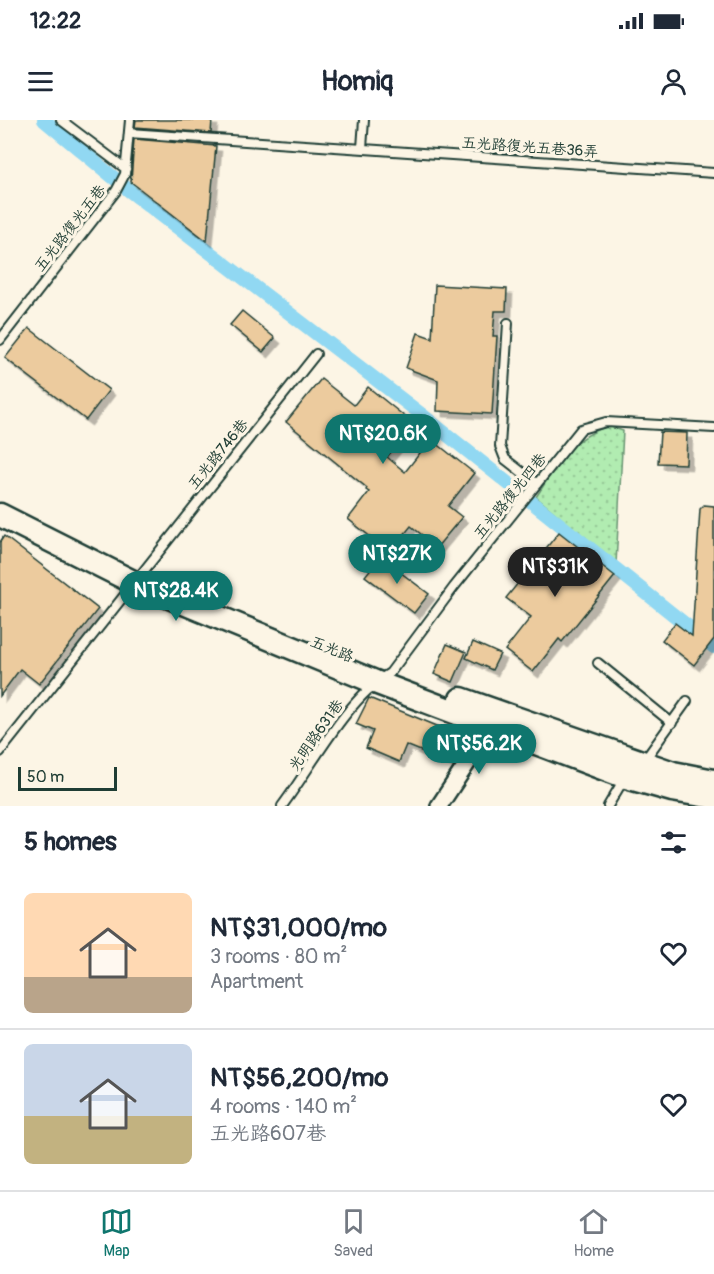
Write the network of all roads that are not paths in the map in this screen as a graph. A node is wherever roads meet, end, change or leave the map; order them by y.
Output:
1 (61, 120) edge
2 (130, 120) edge
3 (364, 120) edge
4 (129, 132) junction
5 (362, 148) junction
6 (125, 171) junction
7 (714, 173) edge
8 (508, 323) dead end
9 (0, 340) edge
10 (316, 354) dead end
11 (714, 428) edge
12 (537, 484) junction
13 (0, 500) edge
14 (0, 515) edge
15 (137, 577) junction
16 (598, 663) dead end
17 (382, 677) junction
18 (687, 701) dead end
19 (482, 723) junction
20 (672, 723) junction
21 (0, 752) edge
22 (634, 770) junction
23 (714, 780) edge
24 (672, 782) junction
25 (714, 797) edge
26 (282, 806) edge
27 (439, 806) edge
28 (608, 806) edge
29 (710, 806) edge

1 - 6 lane
2 - 4 lane, 五光路復光五巷
3 - 5 lane
4 - 5 lane, 五光路復光五巷36弄
4 - 6 lane, 五光路復光五巷
5 - 7 lane, 五光路復光五巷36弄
6 - 9 lane, 五光路復光五巷
8 - 12 lane
10 - 15 lane, 五光路746巷
11 - 12 lane, 五光路復光四巷
12 - 17 lane, 五光路復光四巷
13 - 15 main road, 五光路
14 - 15 main road, 五光路
15 - 17 main road, 五光路
15 - 21 lane, 五光路746巷
16 - 20 lane
17 - 19 main road, 五光路
17 - 22 main road, 五光路
17 - 26 lane, 光明路631巷
18 - 20 lane
19 - 22 main road, 五光路
19 - 27 street
20 - 22 lane
22 - 24 main road, 五光路
22 - 28 lane
23 - 24 main road, 五光路
24 - 25 main road, 五光路
24 - 29 main road, 五光路

